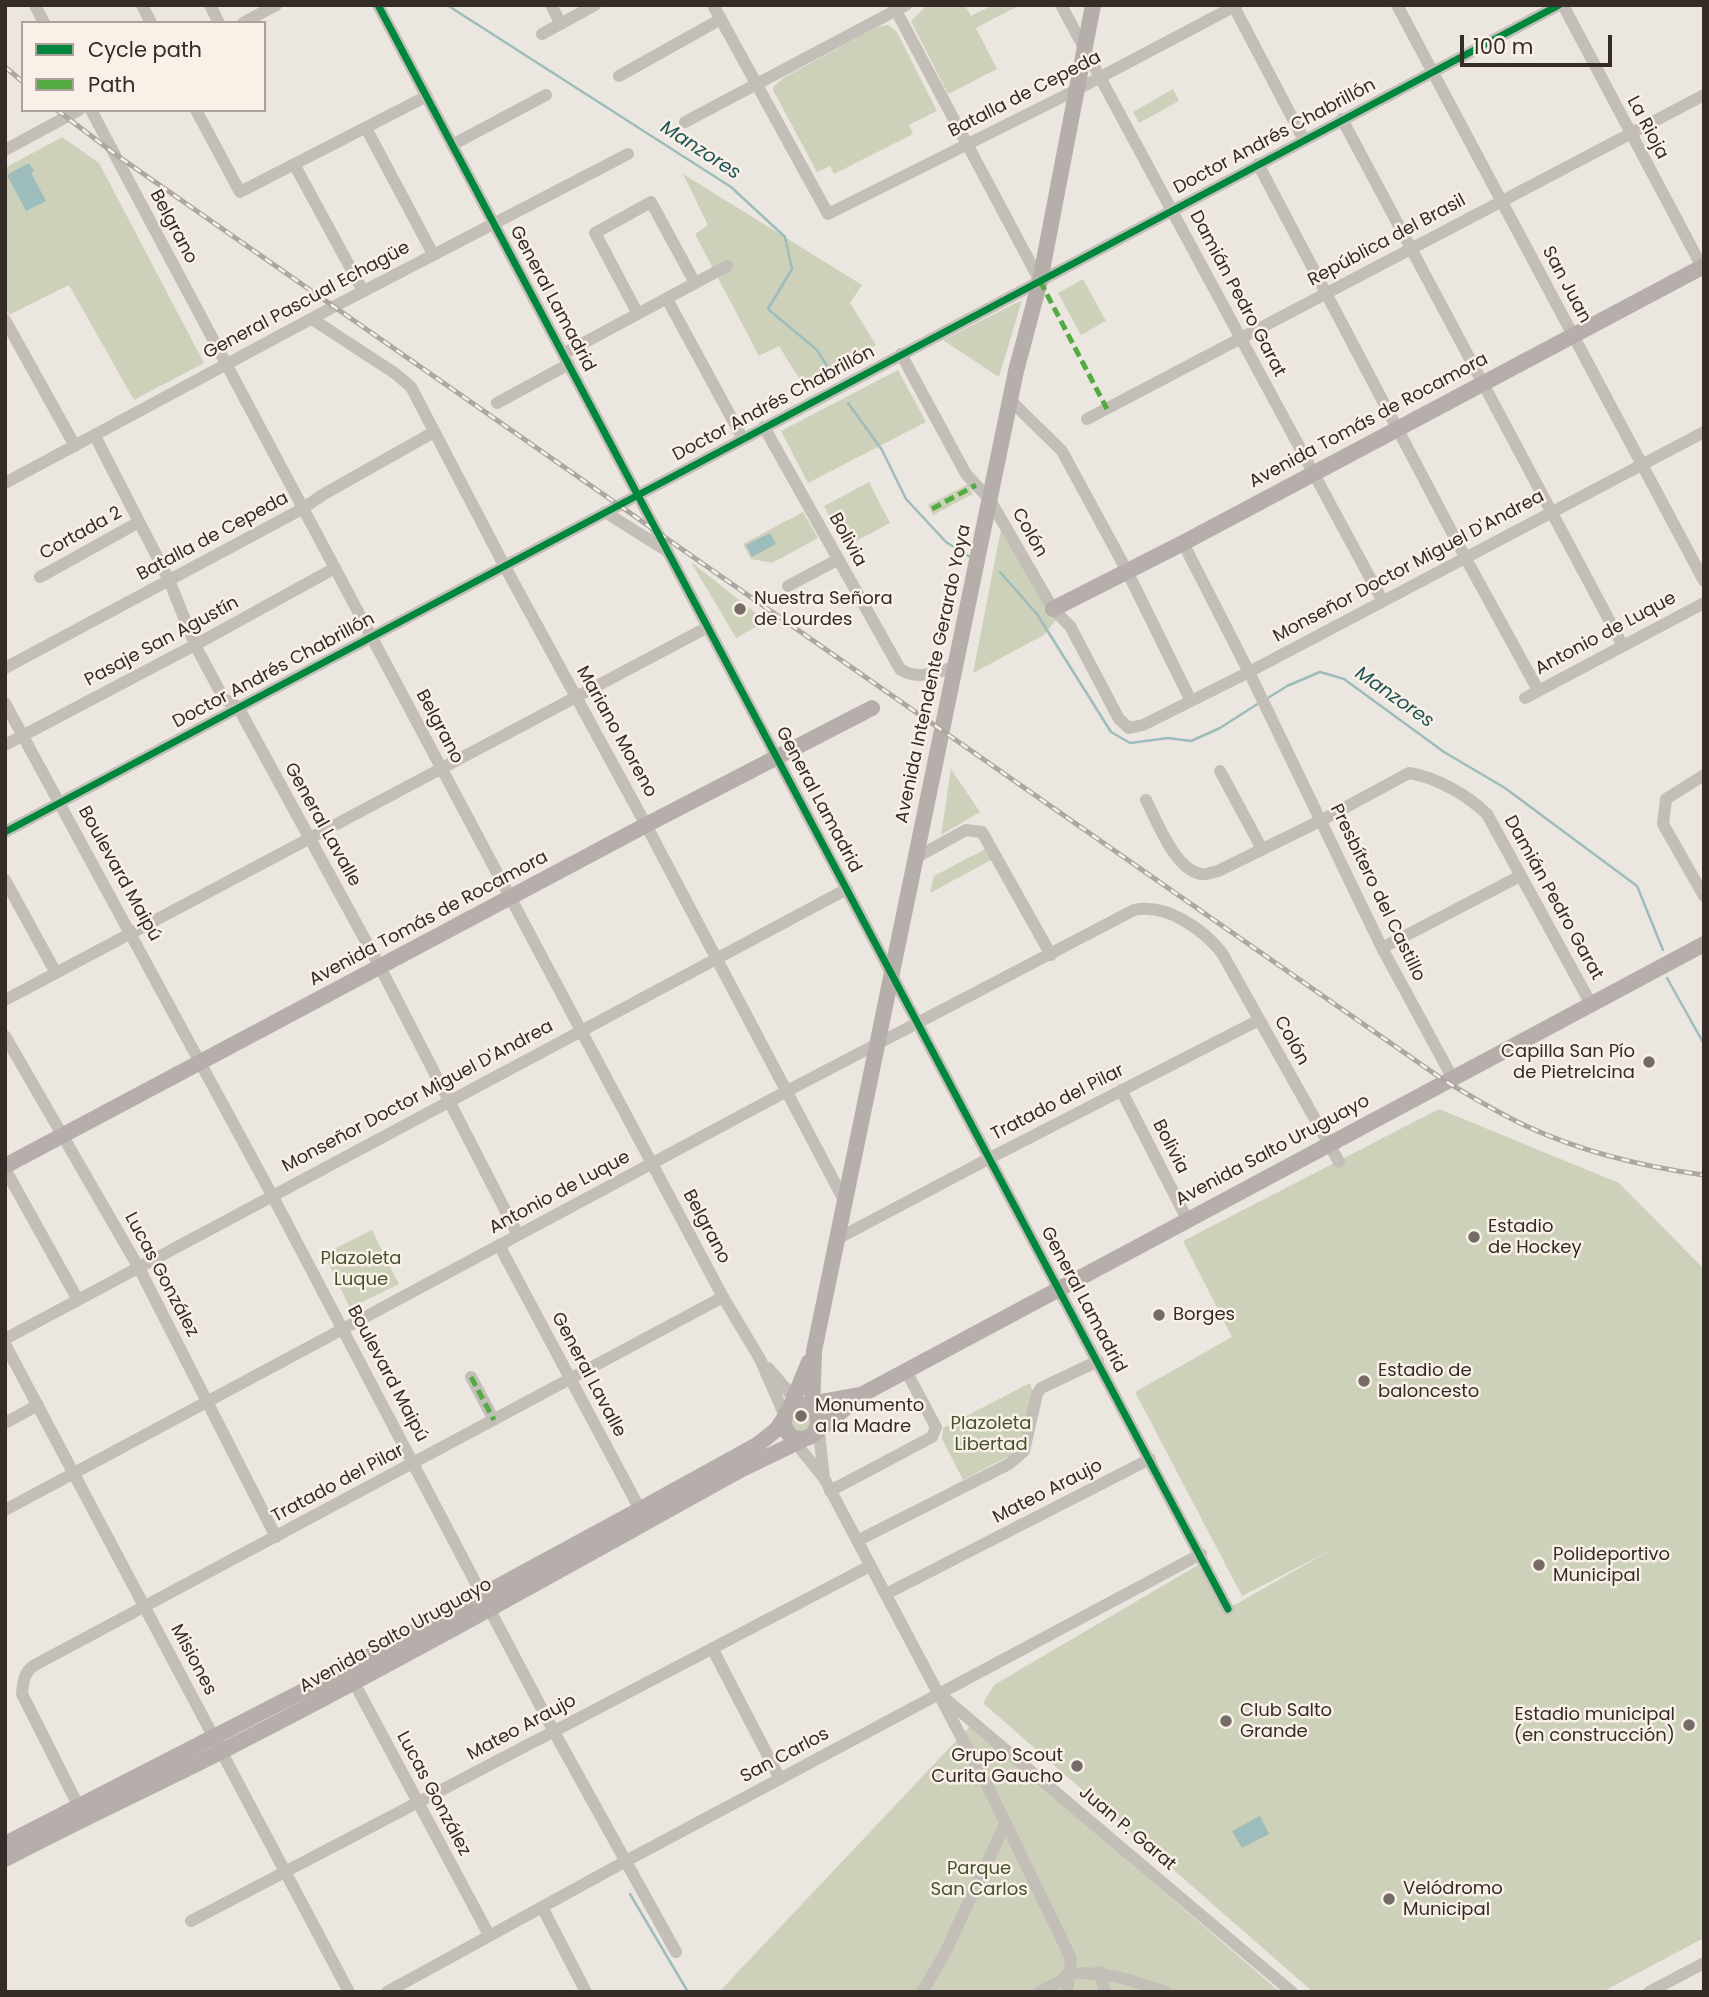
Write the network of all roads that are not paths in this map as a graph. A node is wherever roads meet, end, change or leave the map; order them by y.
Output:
1 (35, 5) edge
2 (142, 5) edge
3 (210, 5) edge
4 (276, 5) edge
5 (378, 5) edge
6 (551, 5) edge
7 (596, 5) edge
8 (713, 5) edge
9 (1061, 5) edge
10 (1093, 5) edge
11 (1396, 5) edge
12 (1561, 5) edge
13 (1235, 6) edge
14 (898, 7) edge
15 (721, 19) junction
16 (43, 21) edge
17 (150, 21) edge
18 (218, 21) edge
19 (247, 21) edge
20 (561, 24) junction
21 (542, 34) dead end
22 (1084, 48) junction
23 (1432, 71) junction
24 (619, 76) dead end
25 (1100, 77) junction
26 (756, 84) junction
27 (1076, 90) junction
28 (546, 95) dead end
29 (1704, 95) edge
30 (427, 96) junction
31 (75, 112) edge
32 (92, 112) edge
33 (197, 112) edge
34 (1342, 119) junction
35 (685, 122) dead end
36 (366, 128) junction
37 (1630, 135) junction
38 (1304, 139) junction
39 (452, 145) junction
40 (967, 145) junction
41 (5, 150) edge
42 (628, 153) dead end
43 (294, 164) junction
44 (1258, 164) junction
45 (1501, 201) junction
46 (1171, 210) junction
47 (494, 223) junction
48 (1411, 249) junction
49 (433, 254) junction
50 (727, 266) dead end
51 (1703, 266) edge
52 (1040, 281) junction
53 (695, 283) junction
54 (363, 291) junction
55 (1326, 294) junction
56 (667, 299) junction
57 (638, 314) junction
58 (312, 319) junction
59 (6, 324) edge
60 (1573, 335) junction
61 (1241, 338) junction
62 (901, 354) junction
63 (566, 359) junction
64 (226, 365) junction
65 (1482, 383) junction
66 (1010, 400) junction
67 (497, 404) dead end
68 (1087, 419) dead end
69 (765, 427) junction
70 (1397, 428) junction
71 (434, 432) junction
72 (1704, 432) edge
73 (95, 436) junction
74 (743, 439) junction
75 (75, 446) junction
76 (1641, 464) junction
77 (1313, 472) junction
78 (5, 483) edge
79 (638, 494) junction
80 (989, 500) junction
81 (302, 509) junction
82 (605, 512) junction
83 (1551, 512) junction
84 (139, 522) junction
85 (1183, 543) junction
86 (668, 551) junction
87 (1465, 557) junction
88 (838, 560) junction
89 (504, 565) junction
90 (335, 568) junction
91 (1127, 571) junction
92 (40, 577) dead end
93 (169, 580) junction
94 (1704, 581) edge
95 (788, 586) dead end
96 (1382, 600) junction
97 (1704, 603) edge
98 (1053, 609) junction
99 (708, 626) junction
100 (371, 637) junction
101 (195, 645) junction
102 (1623, 646) junction
103 (955, 667) junction
104 (5, 668) edge
105 (1249, 672) junction
106 (1538, 690) junction
107 (576, 697) junction
108 (1525, 698) dead end
109 (1191, 701) junction
110 (5, 703) edge
111 (238, 708) junction
112 (872, 708) dead end
113 (1129, 728) joint
114 (23, 735) junction
115 (5, 745) edge
116 (777, 757) junction
117 (441, 767) junction
118 (1220, 771) dead end
119 (1704, 775) edge
120 (1146, 800) dead end
121 (59, 803) junction
122 (1322, 820) junction
123 (646, 825) junction
124 (5, 832) edge
125 (309, 837) junction
126 (1262, 849) junction
127 (917, 857) junction
128 (1520, 876) junction
129 (5, 880) edge
130 (847, 889) junction
131 (1704, 896) edge
132 (510, 897) junction
133 (1134, 910) joint
134 (131, 932) junction
135 (1704, 944) edge
136 (1382, 948) junction
137 (1051, 955) junction
138 (717, 958) junction
139 (380, 967) junction
140 (56, 973) junction
141 (893, 973) junction
142 (5, 1000) edge
143 (1591, 1004) junction
144 (1259, 1020) junction
145 (918, 1022) junction
146 (581, 1030) junction
147 (5, 1036) edge
148 (877, 1044) junction
149 (200, 1062) junction
150 (1452, 1077) junction
151 (1121, 1090) junction
152 (787, 1091) junction
153 (450, 1101) junction
154 (62, 1135) junction
155 (1329, 1144) junction
156 (990, 1158) junction
157 (1339, 1162) dead end
158 (652, 1164) junction
159 (5, 1167) edge
160 (272, 1195) junction
161 (845, 1202) junction
162 (1187, 1219) junction
163 (518, 1235) junction
164 (837, 1239) junction
165 (499, 1245) junction
166 (139, 1268) junction
167 (1058, 1288) junction
168 (723, 1297) junction
169 (78, 1300) junction
170 (343, 1328) junction
171 (5, 1339) edge
172 (5, 1344) edge
173 (760, 1359) junction
174 (1098, 1361) junction
175 (906, 1371) junction
176 (471, 1377) dead end
177 (570, 1379) junction
178 (861, 1395) junction
179 (208, 1402) junction
180 (38, 1405) junction
181 (801, 1419) junction
182 (494, 1420) junction
183 (5, 1423) edge
184 (1150, 1459) junction
185 (414, 1463) junction
186 (74, 1474) junction
187 (824, 1478) junction
188 (831, 1491) junction
189 (5, 1510) edge
190 (643, 1516) junction
191 (276, 1536) junction
192 (857, 1541) junction
193 (1200, 1554) junction
194 (870, 1566) junction
195 (886, 1594) junction
196 (486, 1601) junction
197 (144, 1606) junction
198 (1228, 1609) dead end
199 (712, 1648) junction
200 (350, 1676) junction
201 (939, 1693) junction
202 (553, 1730) junction
203 (218, 1745) junction
204 (780, 1779) junction
205 (417, 1803) junction
206 (81, 1812) junction
207 (1005, 1824) junction
208 (5, 1844) edge
209 (5, 1859) edge
210 (626, 1861) junction
211 (286, 1871) junction
212 (542, 1907) junction
213 (191, 1921) dead end
214 (489, 1935) junction
215 (676, 1952) dead end
216 (1704, 1963) edge
217 (1100, 1972) junction
218 (1069, 1973) junction
219 (349, 1992) edge
220 (387, 1992) edge
221 (586, 1992) edge
222 (922, 1992) edge
223 (1039, 1992) edge
224 (1067, 1992) edge
225 (1105, 1992) edge
226 (1166, 1992) edge
227 (1292, 1992) edge
228 (1649, 1992) edge

1 - 16 street
2 - 17 street
3 - 18 street
4 - 19 street
5 - 30 street, General Lamadrid
6 - 20 street
7 - 20 street
8 - 15 street
9 - 22 street, Damián Pedro Garat
10 - 22 main road, Avenida Intendente Gerardo Yoya
11 - 23 street, San Juan
12 - 23 street, Doctor Andrés Chabrillón
12 - 37 street, La Rioja
13 - 25 street, Batalla de Cepeda
13 - 38 street
14 - 26 street
14 - 40 street
15 - 24 street
15 - 26 street
20 - 21 street
22 - 25 street, Damián Pedro Garat
22 - 27 main road, Avenida Intendente Gerardo Yoya
23 - 34 street, Doctor Andrés Chabrillón
23 - 45 street, San Juan
25 - 27 street, Batalla de Cepeda
25 - 46 street, Damián Pedro Garat
26 - 35 street
26 - 40 street, Batalla de Cepeda
27 - 40 street, Batalla de Cepeda
27 - 52 main road, Avenida Intendente Gerardo Yoya
28 - 39 street
29 - 37 street, República del Brasil
30 - 36 street
30 - 39 street, General Lamadrid
31 - 41 street
32 - 64 street, Belgrano
33 - 43 street
34 - 38 street, Doctor Andrés Chabrillón
34 - 48 street
36 - 43 street
36 - 49 street
37 - 45 street, República del Brasil
37 - 51 street, La Rioja
38 - 44 street, Doctor Andrés Chabrillón
39 - 47 street, General Lamadrid
40 - 52 street
42 - 47 street, General Pascual Echagüe
43 - 54 street
44 - 46 street, Doctor Andrés Chabrillón
44 - 55 street
45 - 48 street, República del Brasil
45 - 60 street, San Juan
46 - 52 street, Doctor Andrés Chabrillón
46 - 61 street, Damián Pedro Garat
47 - 49 street, General Pascual Echagüe
47 - 63 street, General Lamadrid
48 - 55 street, República del Brasil
48 - 65 street
49 - 54 street, General Pascual Echagüe
50 - 53 street
51 - 60 main road, Avenida Tomás de Rocamora
52 - 62 street, Doctor Andrés Chabrillón
52 - 66 main road, Avenida Intendente Gerardo Yoya
53 - 56 street
53 - 57 street
54 - 58 street, General Pascual Echagüe
55 - 61 street, República del Brasil
55 - 70 street
56 - 57 street
56 - 74 street
57 - 63 street
58 - 64 street, General Pascual Echagüe
58 - 71 street, Mariano Moreno
59 - 75 street
60 - 65 main road, Avenida Tomás de Rocamora
60 - 76 street, San Juan
61 - 68 street, República del Brasil
61 - 77 street, Damián Pedro Garat
62 - 69 street, Doctor Andrés Chabrillón
62 - 80 street, Colón
63 - 67 street
63 - 79 street, General Lamadrid
64 - 73 street, General Pascual Echagüe
64 - 81 street, Belgrano
65 - 70 main road, Avenida Tomás de Rocamora
65 - 83 street
66 - 80 main road, Avenida Intendente Gerardo Yoya
66 - 91 street
69 - 74 street, Doctor Andrés Chabrillón
69 - 88 street, Bolivia
70 - 77 main road, Avenida Tomás de Rocamora
70 - 87 street
71 - 81 street, Batalla de Cepeda
71 - 89 street, Mariano Moreno
72 - 76 street, Monseñor Doctor Miguel D'Andrea
73 - 75 street, General Pascual Echagüe
73 - 84 street, General Lavalle
74 - 79 street, Doctor Andrés Chabrillón
75 - 78 street, General Pascual Echagüe
76 - 83 street, Monseñor Doctor Miguel D'Andrea
76 - 94 street, San Juan
77 - 85 main road, Avenida Tomás de Rocamora
77 - 96 street, Damián Pedro Garat
79 - 82 street, Doctor Andrés Chabrillón
79 - 86 street, General Lamadrid
80 - 98 street, Colón
80 - 103 main road, Avenida Intendente Gerardo Yoya
81 - 90 street, Belgrano
81 - 93 street, Batalla de Cepeda
82 - 86 street
82 - 89 street, Doctor Andrés Chabrillón
83 - 87 street, Monseñor Doctor Miguel D'Andrea
83 - 102 street
84 - 92 street, Cortada 2
84 - 93 street, General Lavalle
85 - 91 main road, Avenida Tomás de Rocamora
85 - 105 street
86 - 99 street, General Lamadrid
87 - 96 street, Monseñor Doctor Miguel D'Andrea
87 - 106 street
88 - 95 street
88 - 103 street, Bolivia
89 - 100 street, Doctor Andrés Chabrillón
89 - 107 street, Mariano Moreno
90 - 100 street, Belgrano
90 - 101 street, Pasaje San Agustín
91 - 98 main road, Avenida Tomás de Rocamora
91 - 109 street
93 - 101 street, General Lavalle
93 - 104 street, Batalla de Cepeda
96 - 105 street, Monseñor Doctor Miguel D'Andrea
97 - 102 street, Antonio de Luque
98 - 113 street, Colón
99 - 107 street
99 - 116 street, General Lamadrid
100 - 111 street, Doctor Andrés Chabrillón
100 - 117 street, Belgrano
101 - 111 street, General Lavalle
101 - 114 street, Pasaje San Agustín
102 - 106 street, Antonio de Luque
103 - 127 main road, Avenida Intendente Gerardo Yoya
105 - 109 street, Monseñor Doctor Miguel D'Andrea
105 - 122 street, Presbítero del Castillo
106 - 108 street, Antonio de Luque
107 - 117 street
107 - 123 street, Mariano Moreno
109 - 113 street, Monseñor Doctor Miguel D'Andrea
110 - 114 street, Boulevard Maipú
111 - 121 street, Doctor Andrés Chabrillón
111 - 125 street, General Lavalle
112 - 116 main road, Avenida Tomás de Rocamora
114 - 115 street, Pasaje San Agustín
114 - 121 street, Boulevard Maipú
116 - 123 main road, Avenida Tomás de Rocamora
116 - 130 street, General Lamadrid
117 - 125 street
117 - 132 street, Belgrano
118 - 126 street
119 - 131 street
120 - 126 street
121 - 124 street, Doctor Andrés Chabrillón
121 - 134 street, Boulevard Maipú
122 - 126 street
122 - 128 street, Damián Pedro Garat
122 - 136 street, Presbítero del Castillo
123 - 132 main road, Avenida Tomás de Rocamora
123 - 138 street, Mariano Moreno
125 - 134 street
125 - 139 street, General Lavalle
127 - 137 street
127 - 141 main road, Avenida Intendente Gerardo Yoya
128 - 136 street
128 - 143 street, Damián Pedro Garat
129 - 140 street
130 - 138 street, Monseñor Doctor Miguel D'Andrea
130 - 141 street, General Lamadrid
132 - 139 main road, Avenida Tomás de Rocamora
132 - 146 street, Belgrano
133 - 137 street, Antonio de Luque
133 - 144 street, Colón
134 - 140 street
134 - 149 street, Boulevard Maipú
135 - 143 main road, Avenida Salto Uruguayo
136 - 150 street, Presbítero del Castillo
137 - 145 street, Antonio de Luque
138 - 146 street, Monseñor Doctor Miguel D'Andrea
138 - 152 street, Mariano Moreno
139 - 149 main road, Avenida Tomás de Rocamora
139 - 153 street, General Lavalle
140 - 142 street
141 - 145 street, General Lamadrid
141 - 148 main road, Avenida Intendente Gerardo Yoya
143 - 150 main road, Avenida Salto Uruguayo
144 - 151 street, Tratado del Pilar
144 - 155 street, Colón
145 - 148 street, Antonio de Luque
145 - 156 street, General Lamadrid
146 - 153 street, Monseñor Doctor Miguel D'Andrea
146 - 158 street, Belgrano
147 - 154 street, Lucas González
148 - 152 street, Antonio de Luque
148 - 161 main road, Avenida Intendente Gerardo Yoya
149 - 154 main road, Avenida Tomás de Rocamora
149 - 160 street, Boulevard Maipú
150 - 155 main road, Avenida Salto Uruguayo
151 - 156 street, Tratado del Pilar
151 - 162 street, Bolivia
152 - 158 street, Antonio de Luque
152 - 161 street, Mariano Moreno
153 - 160 street, Monseñor Doctor Miguel D'Andrea
153 - 163 street, General Lavalle
154 - 159 main road, Avenida Tomás de Rocamora
154 - 166 street, Lucas González
155 - 157 street, Colón
155 - 162 main road, Avenida Salto Uruguayo
156 - 164 street, Tratado del Pilar
156 - 167 street, General Lamadrid
158 - 163 street, Antonio de Luque
158 - 168 street, Belgrano
159 - 169 street
160 - 166 street, Monseñor Doctor Miguel D'Andrea
160 - 170 street, Boulevard Maipú
161 - 164 main road, Avenida Intendente Gerardo Yoya
162 - 167 main road, Avenida Salto Uruguayo
163 - 165 street, Antonio de Luque
164 - 181 main road, Avenida Intendente Gerardo Yoya
165 - 170 street, Antonio de Luque
165 - 177 street, General Lavalle
166 - 169 street, Monseñor Doctor Miguel D'Andrea
166 - 179 street, Lucas González
167 - 174 street, General Lamadrid
167 - 175 main road, Avenida Salto Uruguayo
168 - 173 street, Belgrano
168 - 177 street, Tratado del Pilar
169 - 171 street, Monseñor Doctor Miguel D'Andrea
170 - 179 street, Antonio de Luque
170 - 185 street, Boulevard Maipú
172 - 180 street, Misiones
173 - 181 street, Belgrano
173 - 181 street, Belgrano
174 - 184 street, General Lamadrid
174 - 192 street
175 - 178 main road, Avenida Salto Uruguayo
175 - 188 street
176 - 182 street
177 - 182 street, Tratado del Pilar
177 - 190 street, General Lavalle
178 - 181 main road, Avenida Salto Uruguayo
178 - 181 main road, Avenida Salto Uruguayo
179 - 186 street, Antonio de Luque
179 - 191 street, Lucas González
180 - 183 street
180 - 186 street, Misiones
181 - 187 street, Belgrano
181 - 187 street, Belgrano
181 - 190 main road, Avenida Salto Uruguayo
181 - 190 main road, Avenida Salto Uruguayo
182 - 185 street, Tratado del Pilar
184 - 193 street, General Lamadrid
184 - 195 street, Mateo Araujo
185 - 191 street, Tratado del Pilar
185 - 196 street, Boulevard Maipú
186 - 189 street, Antonio de Luque
186 - 197 street, Misiones
187 - 188 street, Belgrano
188 - 192 street, Belgrano
190 - 196 main road, Avenida Salto Uruguayo
191 - 197 street, Tratado del Pilar
192 - 194 street, Belgrano
193 - 198 street, General Lamadrid
193 - 201 street, San Carlos
194 - 195 street, Belgrano
194 - 199 street, Mateo Araujo
195 - 201 street, Belgrano
196 - 200 main road, Avenida Salto Uruguayo
196 - 202 street, Boulevard Maipú
197 - 203 street, Misiones
197 - 206 street, Tratado del Pilar
199 - 202 street, Mateo Araujo
199 - 204 street
200 - 203 main road, Avenida Salto Uruguayo
200 - 205 street, Lucas González
201 - 204 street, San Carlos
201 - 207 street, Belgrano
201 - 227 street, Juan P. Garat
202 - 205 street, Mateo Araujo
202 - 210 street, Boulevard Maipú
203 - 206 main road, Avenida Salto Uruguayo
203 - 211 street, Misiones
204 - 210 street, San Carlos
205 - 211 street, Mateo Araujo
205 - 214 street, Lucas González
206 - 208 main road, Avenida Salto Uruguayo
206 - 209 main road, Avenida Salto Uruguayo
207 - 218 street, Belgrano
207 - 222 street
210 - 212 street, San Carlos
210 - 215 street, Boulevard Maipú
211 - 213 street, Mateo Araujo
211 - 219 street, Misiones
212 - 214 street, San Carlos
212 - 221 street
214 - 220 street, San Carlos
216 - 228 street
217 - 218 street
217 - 225 street
217 - 226 street
218 - 223 street
218 - 224 street, Belgrano

